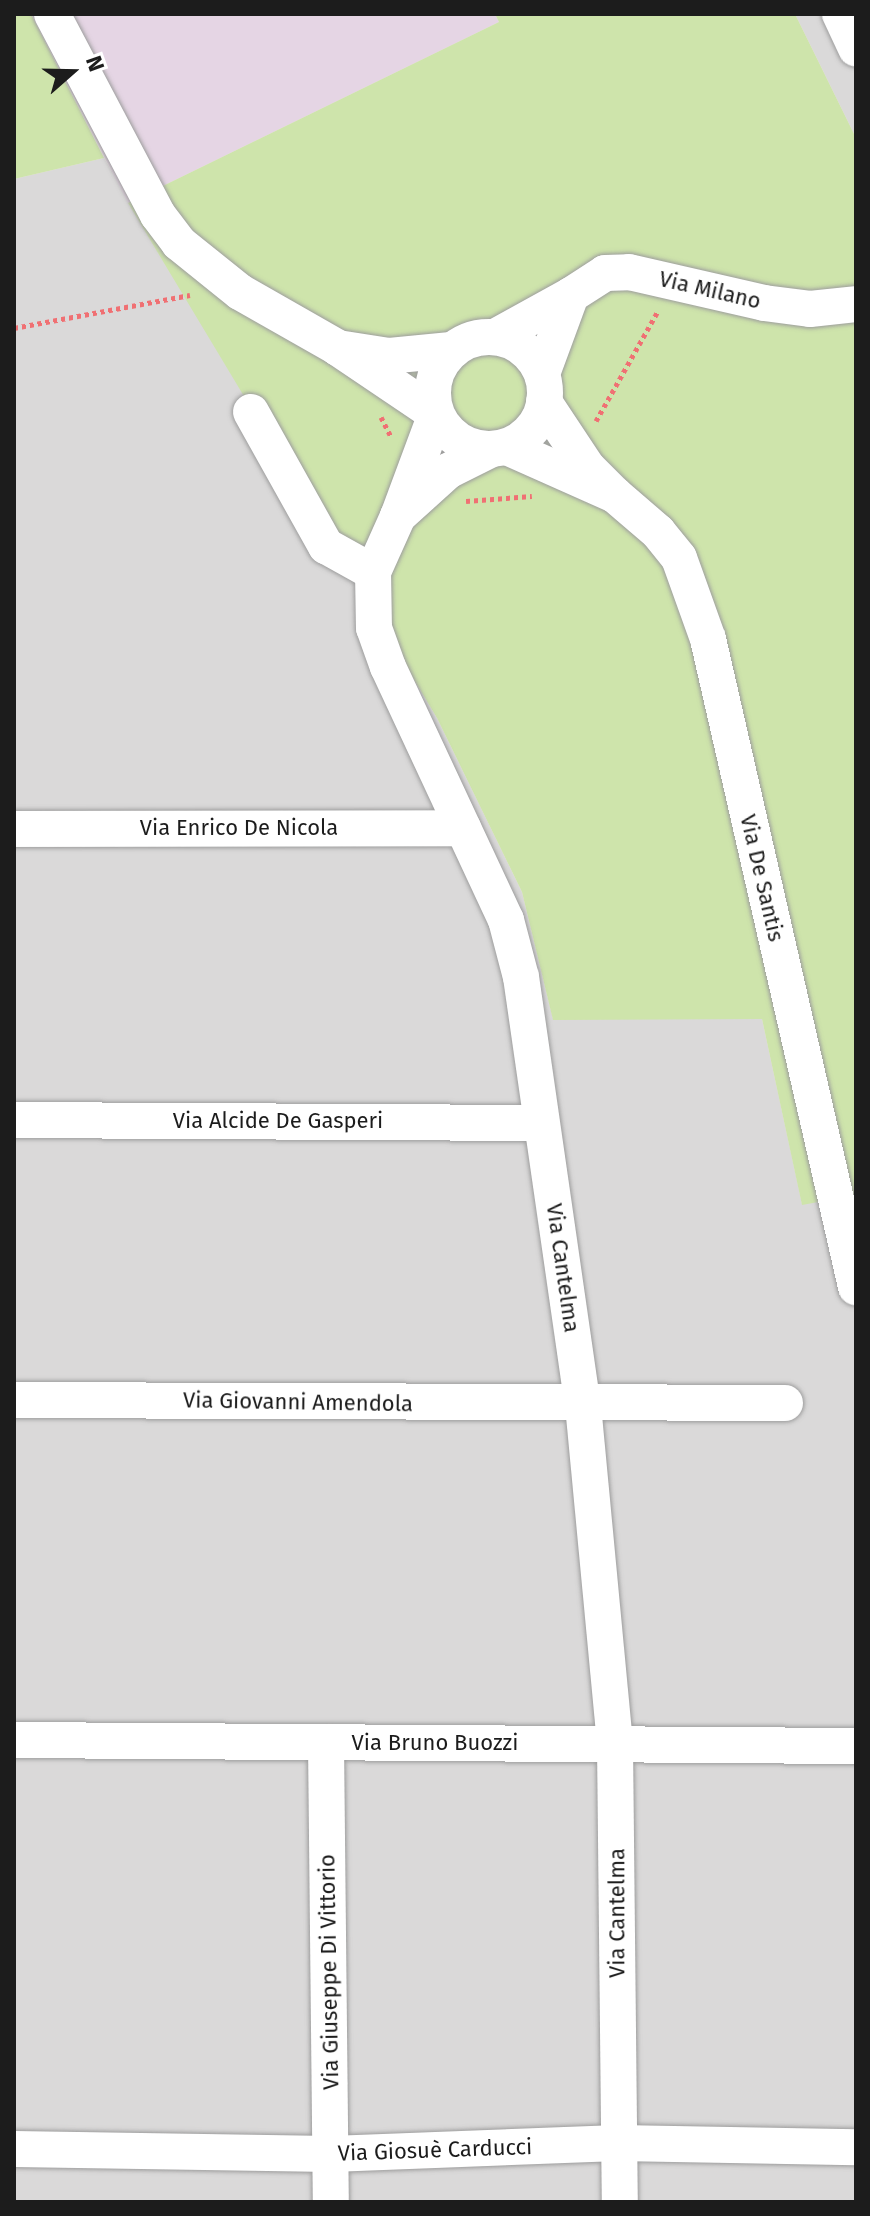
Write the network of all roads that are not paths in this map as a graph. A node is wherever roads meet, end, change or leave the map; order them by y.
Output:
1 (52, 14) edge
2 (840, 14) edge
3 (856, 49) edge
4 (571, 295) junction
5 (856, 304) edge
6 (495, 337) junction
7 (338, 348) junction
8 (451, 350) junction
9 (543, 388) junction
10 (251, 412) dead end
11 (436, 414) junction
12 (498, 448) junction
13 (615, 495) junction
14 (398, 516) junction
15 (373, 572) junction
16 (463, 828) junction
17 (14, 829) edge
18 (14, 1120) edge
19 (541, 1123) junction
20 (856, 1287) edge
21 (14, 1400) edge
22 (785, 1403) dead end
23 (583, 1405) junction
24 (14, 1740) edge
25 (326, 1742) junction
26 (615, 1744) junction
27 (856, 1746) edge
28 (618, 2143) junction
29 (856, 2147) edge
30 (14, 2149) edge
31 (331, 2154) junction
32 (331, 2202) edge
33 (620, 2202) edge

1 - 7 street
2 - 3 street
4 - 5 street, Via Milano
4 - 6 street, Via Milano
4 - 9 street
6 - 8 street
6 - 9 street
7 - 8 street
7 - 11 street
8 - 11 street
9 - 12 street
9 - 13 street
10 - 15 street
11 - 12 street
11 - 14 street
12 - 13 street
12 - 14 street
13 - 20 street, Via De Santis
14 - 15 street
15 - 16 street, Via Cantelma
16 - 17 street, Via Enrico De Nicola
16 - 19 street, Via Cantelma
18 - 19 street, Via Alcide De Gasperi
19 - 23 street, Via Cantelma
21 - 23 street, Via Giovanni Amendola
22 - 23 street, Via Giovanni Amendola
23 - 26 street, Via Cantelma
24 - 25 street, Via Bruno Buozzi
25 - 26 street, Via Bruno Buozzi
25 - 31 street, Via Giuseppe Di Vittorio
26 - 27 street, Via Bruno Buozzi
26 - 28 street, Via Cantelma
28 - 29 street, Via Giosuè Carducci
28 - 31 street, Via Giosuè Carducci
28 - 33 street, Via Cantelma
30 - 31 street, Via Giosuè Carducci
31 - 32 street, Via Giuseppe Di Vittorio

